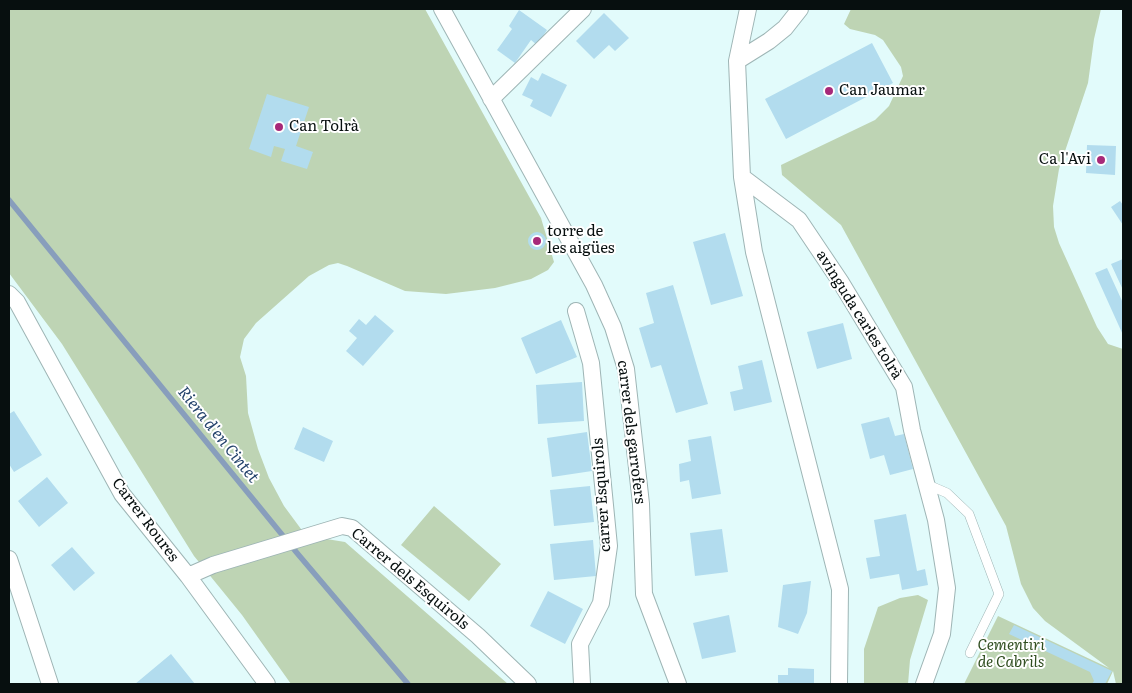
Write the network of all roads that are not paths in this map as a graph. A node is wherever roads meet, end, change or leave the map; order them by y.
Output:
1 (442, 9) edge
2 (583, 9) edge
3 (748, 9) edge
4 (800, 9) edge
5 (737, 61) junction
6 (491, 99) junction
7 (742, 177) junction
8 (9, 294) edge
9 (576, 312) dead end
10 (926, 484) junction
11 (9, 559) edge
12 (188, 576) junction
13 (970, 653) dead end
14 (582, 680) edge
15 (50, 684) edge
16 (266, 684) edge
17 (528, 684) edge
18 (678, 684) edge
19 (838, 684) edge
20 (924, 684) edge

1 - 6 street, carrer dels garrofers
2 - 6 street
3 - 5 street
4 - 5 street
5 - 7 street
6 - 18 street, carrer dels garrofers
7 - 10 street, avinguda carles tolrà
7 - 19 street
8 - 12 street, Carrer Roures
9 - 14 street, carrer Esquirols
10 - 13 lane
10 - 20 street, avinguda carles tolrà
11 - 15 street
12 - 16 street, Carrer Roures
12 - 17 street, Carrer dels Esquirols

